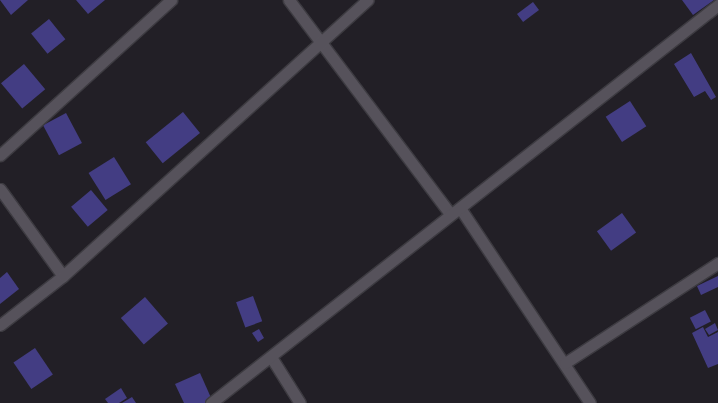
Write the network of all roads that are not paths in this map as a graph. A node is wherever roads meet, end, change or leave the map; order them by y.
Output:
1 (170, 0) edge
2 (289, 0) edge
3 (367, 0) edge
4 (718, 5) edge
5 (319, 41) junction
6 (0, 155) edge
7 (0, 190) edge
8 (460, 208) junction
9 (450, 214) junction
10 (718, 263) edge
11 (63, 276) junction
12 (0, 325) edge
13 (271, 356) junction
14 (564, 362) junction
15 (211, 403) edge
16 (300, 403) edge
17 (590, 403) edge

1 - 6 street
2 - 5 street
3 - 5 street
4 - 8 street
5 - 9 street
5 - 11 street
7 - 11 street
8 - 9 street
8 - 14 street
9 - 13 street
10 - 14 street
11 - 12 street
13 - 15 street
13 - 16 street
14 - 17 street

